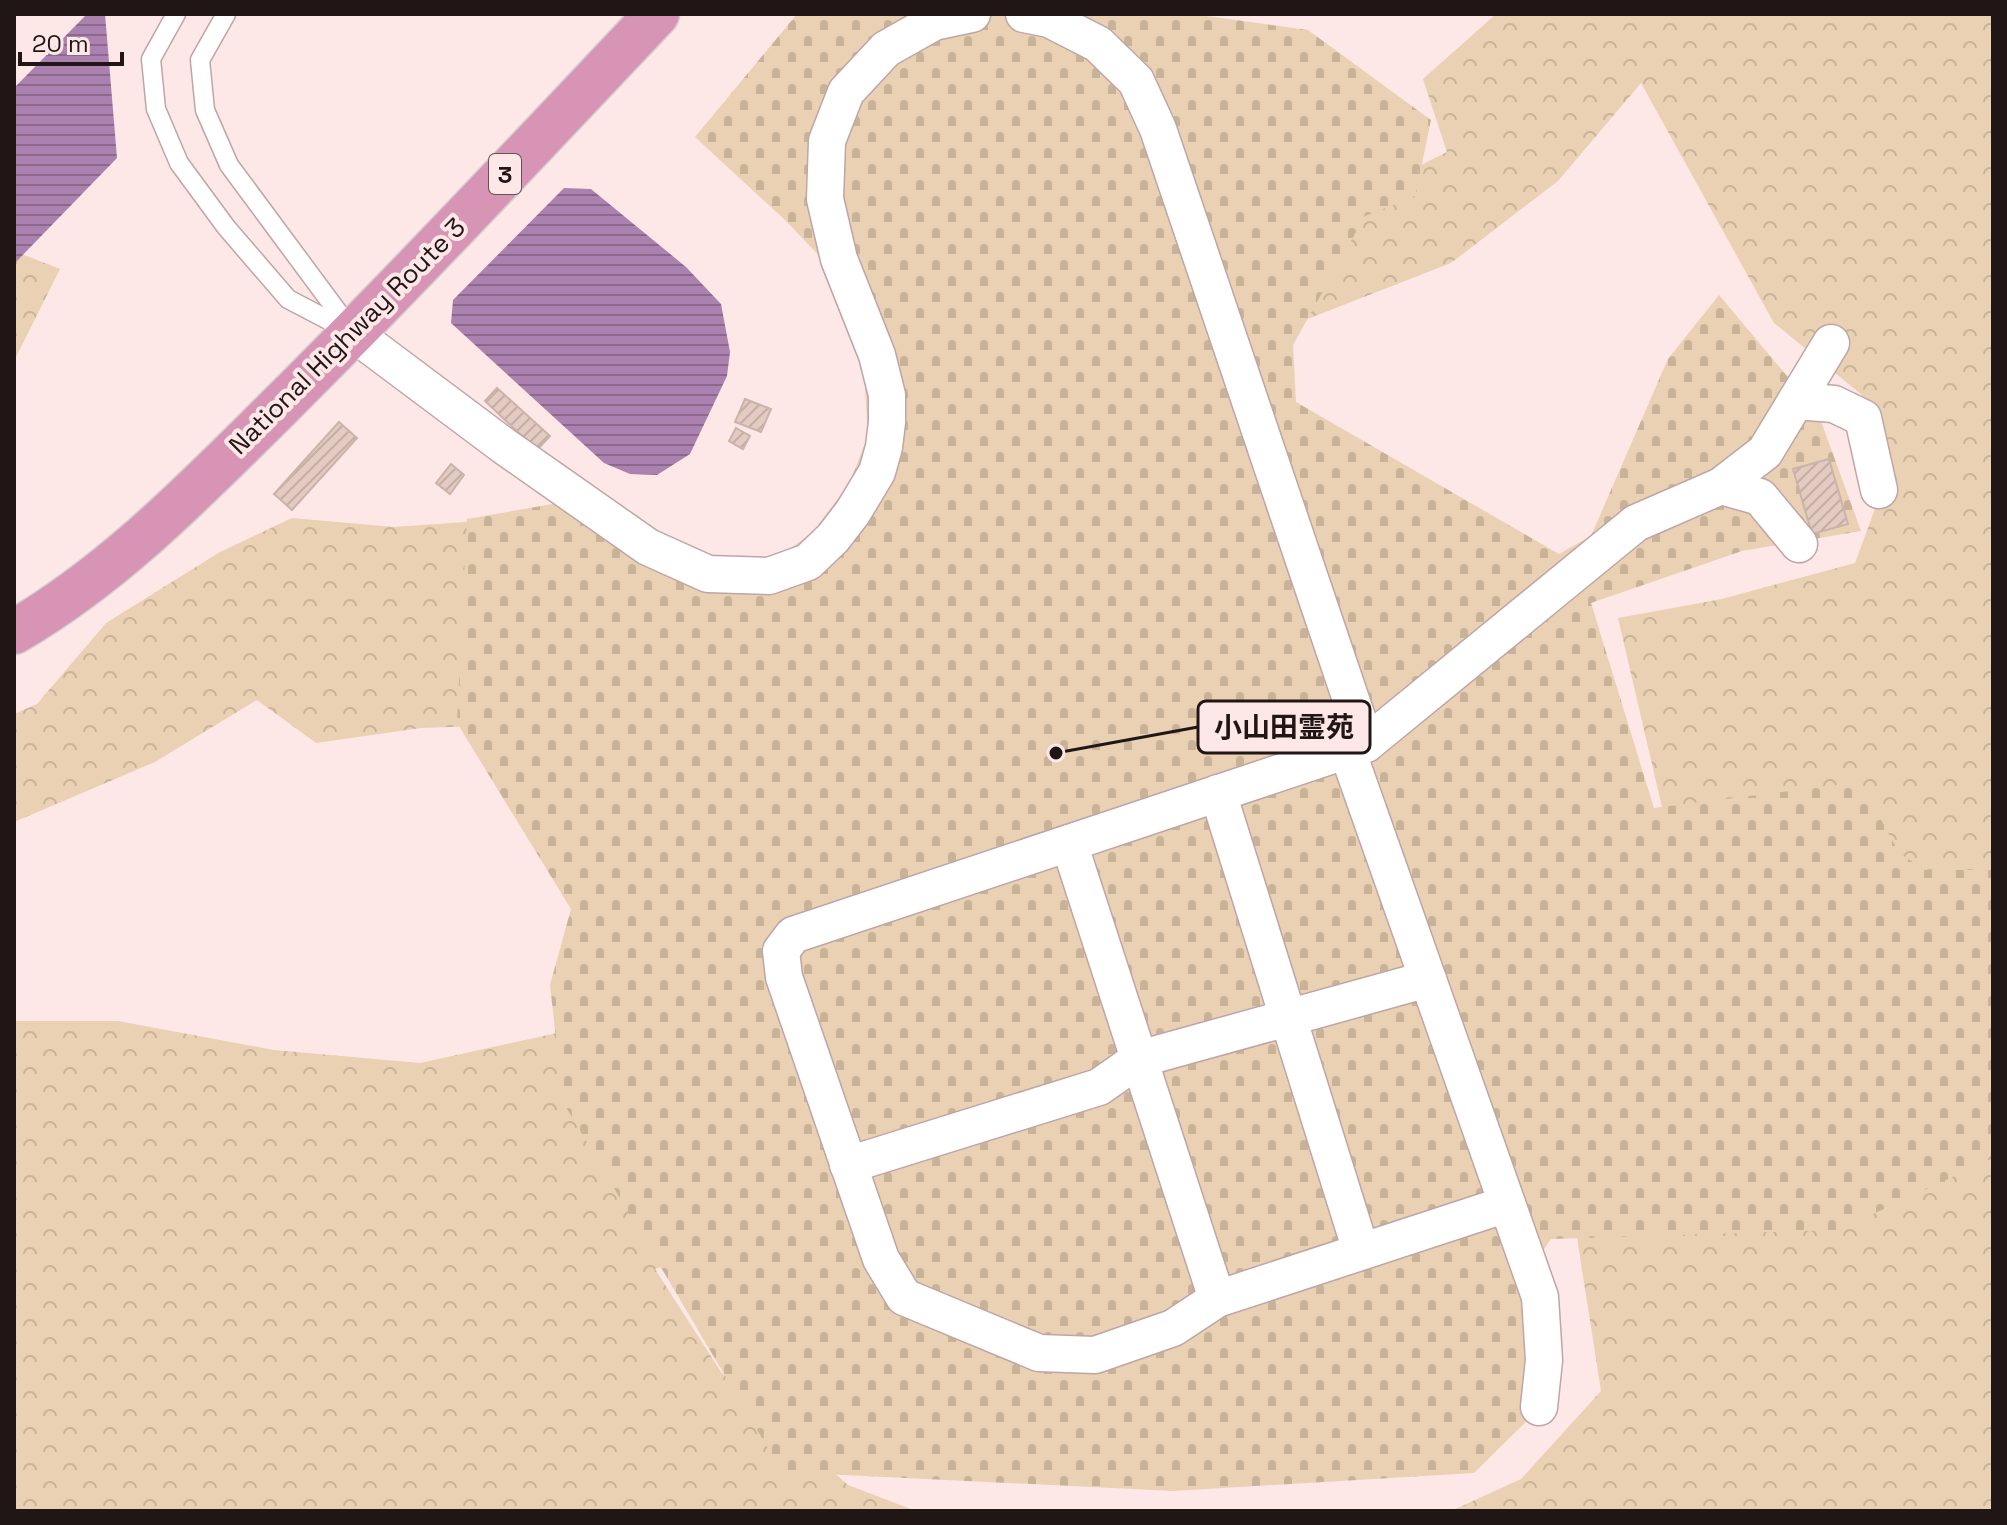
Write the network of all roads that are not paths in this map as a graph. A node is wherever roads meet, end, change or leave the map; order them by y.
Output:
1 (176, 14) edge
2 (226, 14) edge
3 (657, 14) edge
4 (972, 14) edge
5 (1024, 14) edge
6 (353, 333) junction
7 (1831, 343) dead end
8 (1796, 401) junction
9 (1721, 486) junction
10 (1879, 490) dead end
11 (1799, 544) dead end
12 (14, 632) edge
13 (1356, 747) junction
14 (1218, 793) junction
15 (1069, 843) junction
16 (1428, 979) junction
17 (1289, 1018) junction
18 (1139, 1059) junction
19 (848, 1165) junction
20 (1507, 1204) junction
21 (1361, 1251) junction
22 (1217, 1299) junction
23 (1539, 1407) dead end

1 - 6 lane
2 - 6 lane
3 - 6 highway, National Highway Route 3 / 3
4 - 6 street
5 - 13 street
6 - 12 highway, National Highway Route 3 / 3
7 - 8 street
8 - 9 street
8 - 10 street
9 - 11 street
9 - 13 street
13 - 14 street
13 - 16 street
14 - 15 street
14 - 17 street
15 - 18 street
15 - 19 street
16 - 17 street
16 - 20 street
17 - 18 street
17 - 21 street
18 - 19 street
18 - 22 street
19 - 22 street
20 - 21 street
20 - 23 street
21 - 22 street

